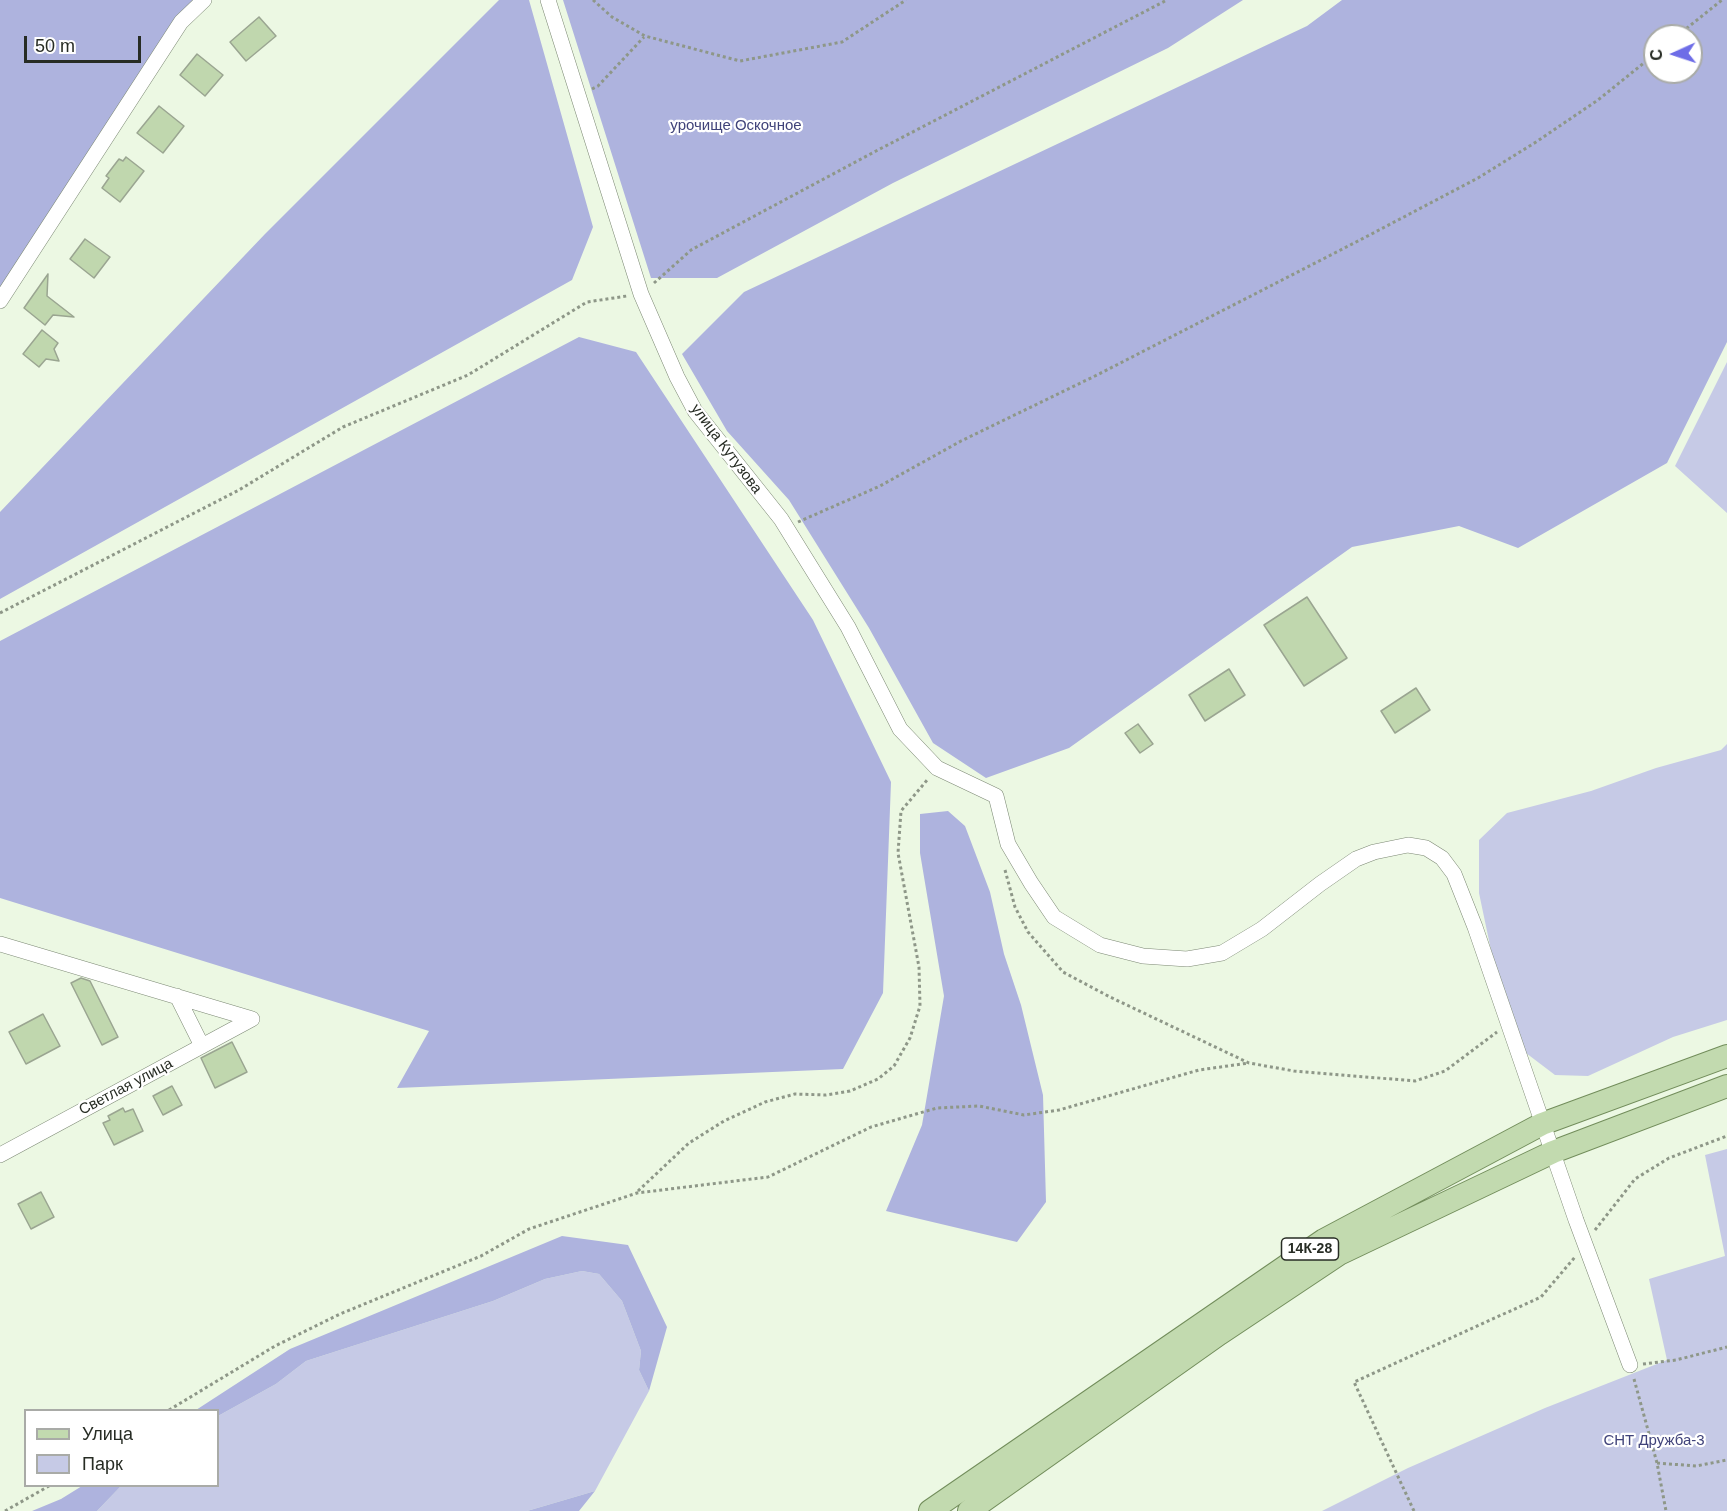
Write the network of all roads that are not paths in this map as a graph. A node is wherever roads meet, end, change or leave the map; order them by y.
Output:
1 (204, 0) edge
2 (548, 0) edge
3 (0, 301) edge
4 (0, 944) edge
5 (177, 996) junction
6 (202, 1046) junction
7 (1727, 1056) edge
8 (1727, 1086) edge
9 (1542, 1124) junction
10 (1553, 1152) junction
11 (0, 1155) edge
12 (1630, 1365) road end
13 (930, 1511) edge
14 (969, 1511) edge

1 - 3 street
2 - 9 street, улица Кутузова
4 - 5 street
5 - 6 street
5 - 6 street, Светлая улица
6 - 11 street, Светлая улица
7 - 9 main road, 14К-28
8 - 10 main road, 14К-28
9 - 10 street
9 - 13 main road, 14К-28
10 - 12 street
10 - 14 main road, 14К-28

